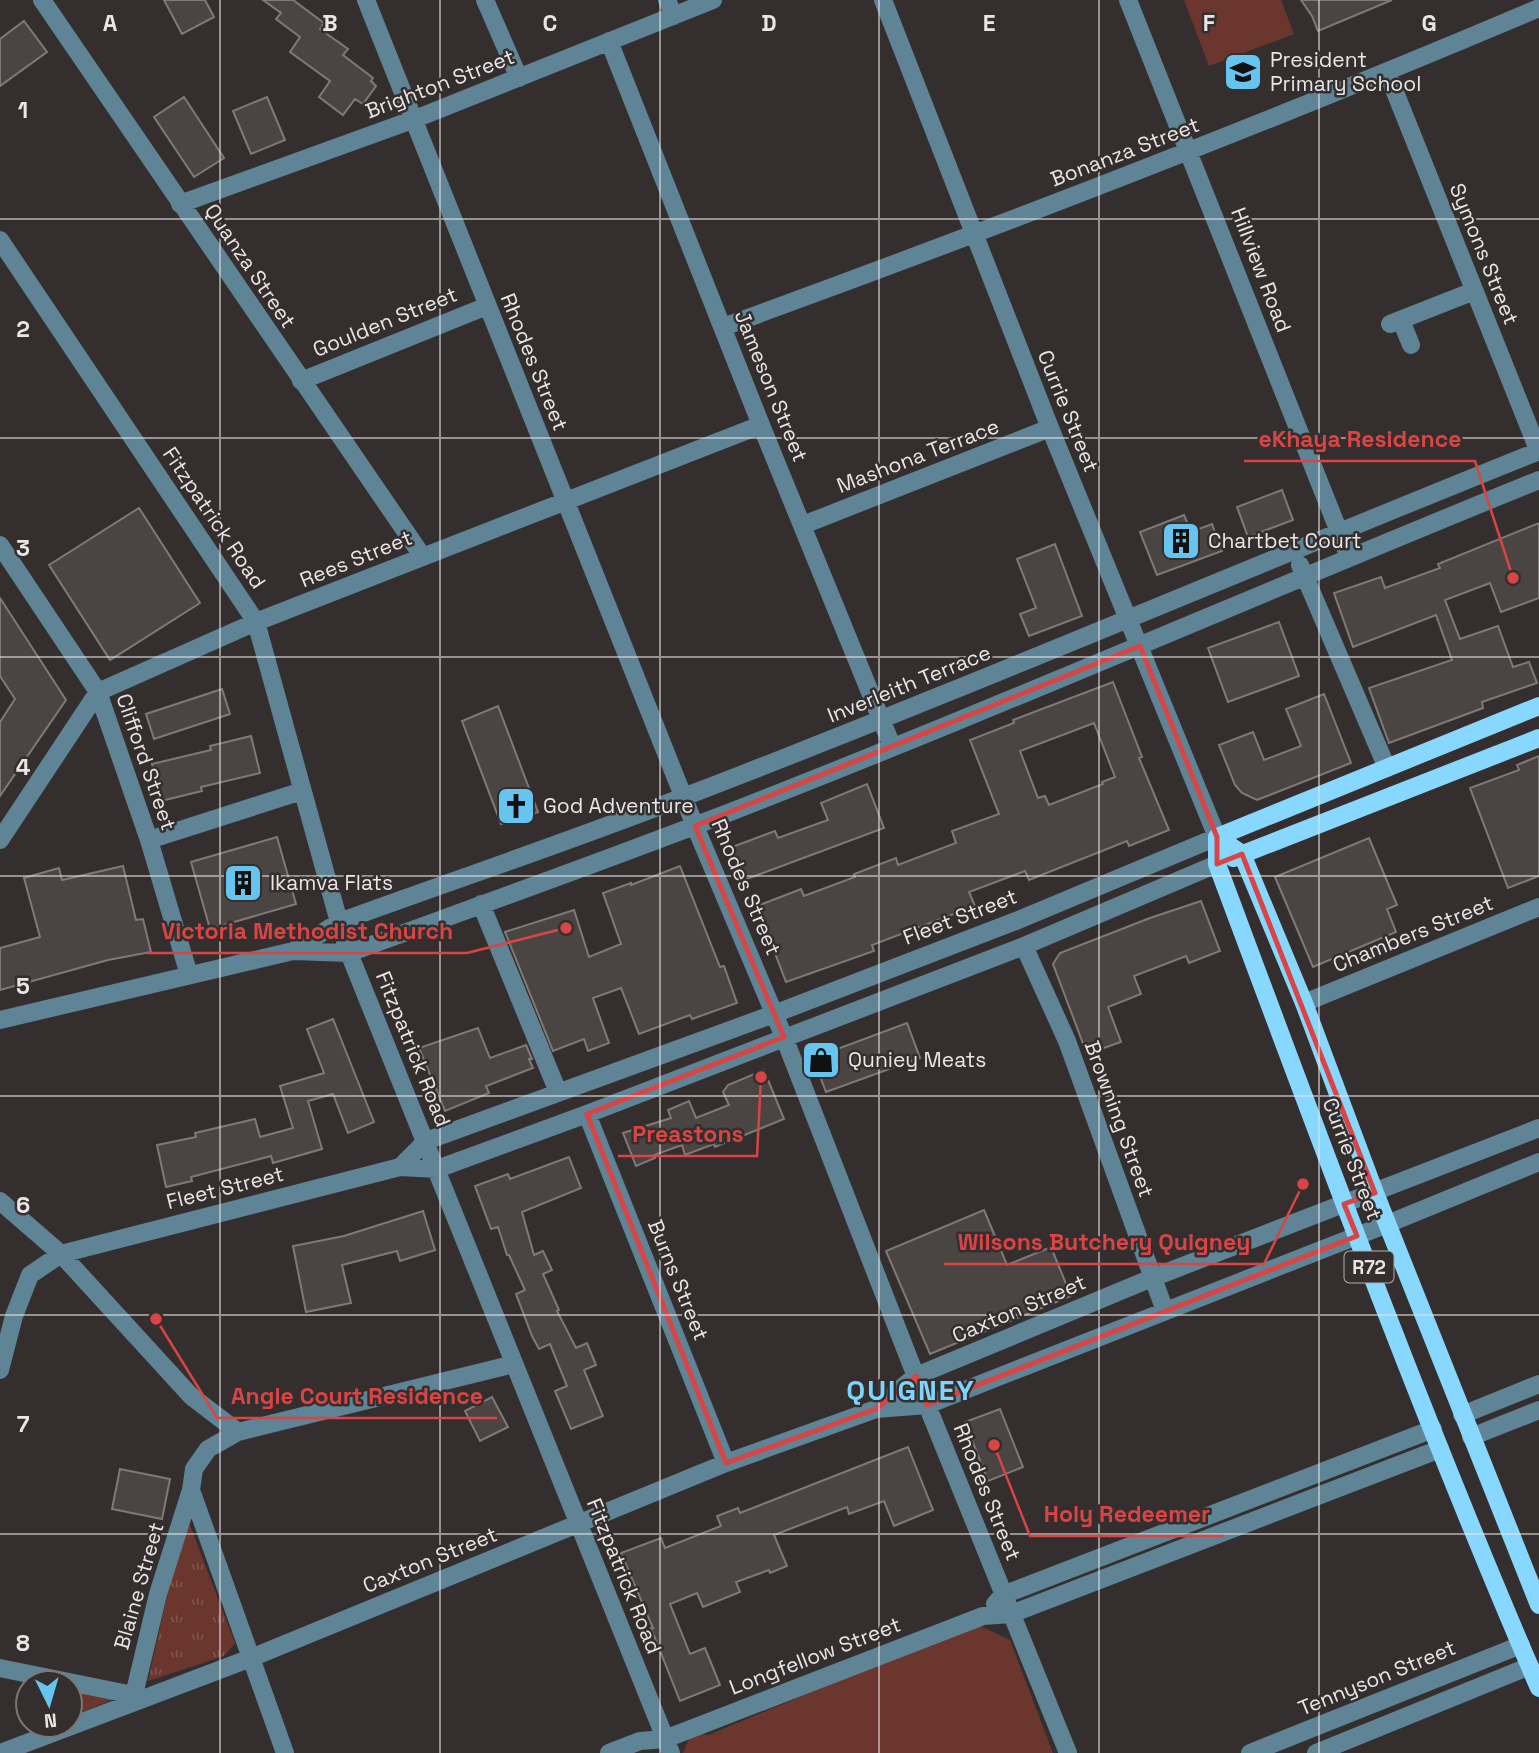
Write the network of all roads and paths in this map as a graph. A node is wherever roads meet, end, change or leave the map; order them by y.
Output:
1 (42, 0) edge
2 (366, 0) edge
3 (485, 0) edge
4 (713, 0) edge
5 (883, 0) edge
6 (1128, 0) edge
7 (671, 8) edge
8 (1539, 8) edge
9 (609, 41) junction
10 (1387, 72) junction
11 (519, 78) junction
12 (415, 119) junction
13 (1190, 151) junction
14 (180, 204) junction
15 (973, 236) junction
16 (0, 240) edge
17 (1475, 291) junction
18 (486, 306) junction
19 (723, 327) junction
20 (1411, 345) dead end
21 (301, 381) junction
22 (761, 425) junction
23 (1050, 428) junction
24 (1539, 451) edge
25 (1539, 480) edge
26 (566, 500) junction
27 (803, 525) junction
28 (1339, 531) junction
29 (0, 545) edge
30 (1294, 552) junction
31 (423, 557) junction
32 (1349, 557) junction
33 (1304, 576) junction
34 (1129, 620) junction
35 (256, 622) junction
36 (1140, 646) junction
37 (98, 692) junction
38 (1539, 706) edge
39 (881, 719) junction
40 (1539, 738) edge
41 (892, 746) junction
42 (1387, 768) junction
43 (302, 792) junction
44 (684, 797) junction
45 (695, 826) junction
46 (1217, 837) junction
47 (0, 840) edge
48 (149, 840) junction
49 (1242, 854) junction
50 (1217, 864) junction
51 (481, 904) junction
52 (1539, 906) edge
53 (339, 922) junction
54 (1024, 946) junction
55 (293, 951) junction
56 (349, 953) junction
57 (189, 975) junction
58 (1304, 1003) junction
59 (774, 1014) junction
60 (0, 1020) edge
61 (784, 1037) junction
62 (558, 1092) junction
63 (587, 1114) junction
64 (1539, 1128) edge
65 (426, 1141) junction
66 (1539, 1162) edge
67 (400, 1167) junction
68 (437, 1169) junction
69 (1375, 1193) junction
70 (0, 1201) edge
71 (1344, 1204) junction
72 (1387, 1224) junction
73 (1357, 1236) junction
74 (61, 1254) junction
75 (1152, 1278) junction
76 (1165, 1311) junction
77 (514, 1364) junction
78 (0, 1370) edge
79 (916, 1376) junction
80 (1539, 1384) edge
81 (927, 1405) junction
82 (876, 1409) junction
83 (1539, 1410) edge
84 (1462, 1415) junction
85 (1433, 1429) junction
86 (238, 1432) junction
87 (1471, 1437) junction
88 (1440, 1449) junction
89 (726, 1463) junction
90 (191, 1490) junction
91 (579, 1524) junction
92 (1003, 1595) junction
93 (1539, 1605) edge
94 (1011, 1615) junction
95 (983, 1616) junction
96 (1521, 1645) junction
97 (251, 1658) junction
98 (1530, 1666) junction
99 (84, 1687) edge
100 (1539, 1688) edge
101 (140, 1697) junction
102 (84, 1716) edge
103 (24, 1739) edge
104 (664, 1748) edge
105 (0, 1753) edge
106 (285, 1753) edge
107 (609, 1753) edge
108 (1068, 1753) edge
109 (1251, 1753) edge
110 (1315, 1753) edge

1 - 14 street, Quanza Street
2 - 12 street, Rhodes Street
3 - 11 street
4 - 7 street, Brighton Street
5 - 15 street, Currie Street
6 - 13 street, Hillview Road
7 - 9 street, Brighton Street
8 - 10 street, Bonanza Street
9 - 11 street, Brighton Street
9 - 19 street, Jameson Street
10 - 13 street, Bonanza Street
10 - 17 street, Symons Street
11 - 12 street, Brighton Street
12 - 14 street, Brighton Street
12 - 18 street, Rhodes Street
13 - 15 street, Bonanza Street
13 - 28 street, Hillview Road
14 - 21 street, Quanza Street
15 - 19 street, Bonanza Street
15 - 23 street, Currie Street
16 - 35 street, Fitzpatrick Road
17 - 20 street
17 - 24 street, Symons Street
18 - 21 street, Goulden Street
18 - 26 street, Rhodes Street
19 - 22 street, Jameson Street
21 - 31 street, Quanza Street
22 - 26 street, Rees Street
22 - 27 street, Jameson Street
23 - 27 street, Mashona Terrace
23 - 34 street, Currie Street
24 - 28 street, Inverleith Terrace
25 - 32 street, Inverleith Terrace
26 - 31 street, Rees Street
26 - 44 street, Rhodes Street
27 - 39 street, Jameson Street
28 - 30 street, Inverleith Terrace
28 - 32 street, Hillview Road
29 - 37 street, Clifford Street
30 - 33 street
30 - 34 street, Inverleith Terrace
31 - 35 street, Rees Street
32 - 33 street, Inverleith Terrace
33 - 36 street, Inverleith Terrace
33 - 42 street
34 - 36 street, Currie Street
34 - 39 street, Inverleith Terrace
35 - 37 street, Rees Street
35 - 43 street, Fitzpatrick Road
36 - 41 street, Inverleith Terrace
36 - 46 street, Currie Street
37 - 47 street
37 - 48 street, Clifford Street
38 - 42 main road, Fleet Street
39 - 41 street, Jameson Street
39 - 44 street, Inverleith Terrace
40 - 49 main road, Fleet Street
41 - 45 street, Inverleith Terrace
42 - 46 main road, Fleet Street
43 - 48 street
43 - 53 street, Fitzpatrick Road
44 - 45 street, Rhodes Street
44 - 53 street, Inverleith Terrace
45 - 51 street, Inverleith Terrace
45 - 59 street, Rhodes Street
46 - 49 main road
46 - 50 main road, Currie Street
46 - 59 street, Fleet Street
48 - 57 street, Clifford Street
49 - 50 main road, Fleet Street
49 - 58 main road, Currie Street / R72
50 - 54 street, Fleet Street
50 - 71 main road, Currie Street / R72
51 - 56 street, Inverleith Terrace
51 - 62 street
52 - 58 street, Chambers Street
53 - 55 street, Inverleith Terrace
53 - 56 street, Fitzpatrick Road
54 - 61 street, Fleet Street
54 - 75 street, Browning Street
55 - 56 street, Inverleith Terrace
55 - 57 street, Inverleith Terrace
56 - 65 street, Fitzpatrick Road
57 - 60 street, Inverleith Terrace
58 - 69 main road, Currie Street / R72
59 - 61 street, Rhodes Street
59 - 62 street, Fleet Street
61 - 63 street, Fleet Street
61 - 79 street, Rhodes Street
62 - 65 street, Fleet Street
63 - 68 street, Fleet Street
63 - 89 street, Burns Street
64 - 69 street, Caxton Street
65 - 67 street, Fleet Street
65 - 68 street, Fitzpatrick Road
66 - 72 street, Caxton Street
67 - 68 street, Fleet Street
67 - 74 street, Fleet Street
68 - 77 street, Fitzpatrick Road
69 - 71 street, Caxton Street
69 - 72 main road, Currie Street / R72
70 - 74 street
71 - 73 main road, Currie Street / R72
71 - 75 street, Caxton Street
72 - 73 street, Caxton Street
72 - 84 main road, Currie Street / R72
73 - 76 street, Caxton Street
73 - 85 main road, Currie Street / R72
74 - 78 street, Fleet Street
74 - 86 street
75 - 76 street, Browning Street
75 - 79 street, Caxton Street
76 - 81 street, Caxton Street
77 - 86 street, Blaine Street
77 - 91 street, Fitzpatrick Road
79 - 81 street, Rhodes Street
79 - 82 street, Caxton Street
80 - 84 street
81 - 82 street, Caxton Street
81 - 92 street, Rhodes Street
82 - 89 street, Caxton Street
83 - 87 street
84 - 87 main road, Currie Street / R72
85 - 88 main road, Currie Street / R72
85 - 92 street, Longfellow Street
86 - 90 street, Blaine Street
87 - 93 main road, Currie Street / R72
88 - 94 street, Longfellow Street
88 - 96 main road, Currie Street / R72
89 - 91 street, Caxton Street
90 - 97 street
90 - 101 street, Blaine Street
91 - 97 street, Caxton Street
91 - 104 street, Fitzpatrick Road
92 - 94 street, Rhodes Street
92 - 95 street, Longfellow Street
94 - 95 street, Longfellow Street
94 - 108 street, Rhodes Street
95 - 104 street, Longfellow Street
96 - 98 main road, Currie Street / R72
96 - 109 street, Tennyson Street
97 - 101 street, Caxton Street
97 - 106 street
98 - 100 main road, Currie Street / R72
98 - 110 street
99 - 101 street
101 - 102 street, Caxton Street
103 - 105 street, Caxton Street
104 - 107 street, Longfellow Street

